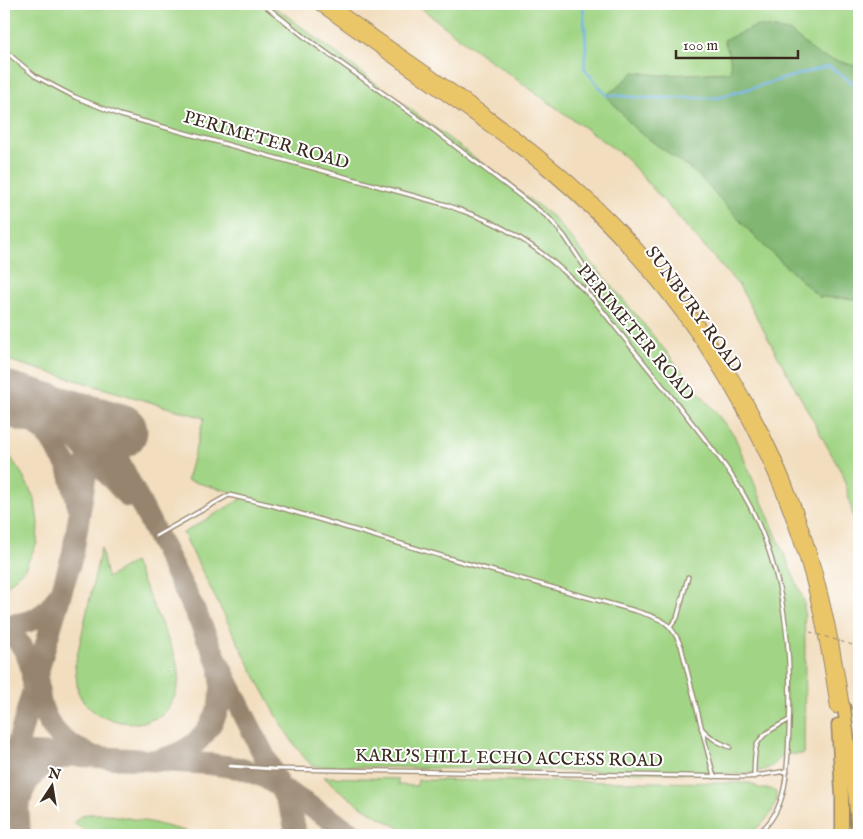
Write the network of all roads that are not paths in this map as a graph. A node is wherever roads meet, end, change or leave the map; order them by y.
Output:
1 (263, 4) edge
2 (318, 4) edge
3 (330, 4) edge
4 (4, 50) edge
5 (586, 292) junction
6 (156, 536) dead end
7 (688, 577) dead end
8 (670, 627) junction
9 (840, 707) junction
10 (789, 719) junction
11 (701, 727) junction
12 (730, 747) dead end
13 (230, 766) dead end
14 (787, 771) junction
15 (714, 777) junction
16 (754, 777) junction
17 (763, 830) junction
18 (756, 835) edge
19 (770, 835) edge
20 (842, 835) edge
21 (858, 835) edge

1 - 5 lane
2 - 9 main road, SUNBURY ROAD
3 - 9 main road, SUNBURY ROAD
4 - 5 lane, PERIMETER ROAD
5 - 10 lane, PERIMETER ROAD
6 - 8 lane
7 - 8 lane
8 - 11 lane
9 - 20 highway
9 - 21 highway
10 - 14 lane, PERIMETER ROAD
10 - 16 lane
11 - 12 lane
11 - 15 lane
13 - 15 lane, KARL'S HILL ECHO ACCESS ROAD
14 - 16 lane, KARL'S HILL ECHO ACCESS ROAD
14 - 17 lane, PERIMETER ROAD
15 - 16 lane, KARL'S HILL ECHO ACCESS ROAD
17 - 18 lane, PERIMETER ROAD
17 - 19 lane

